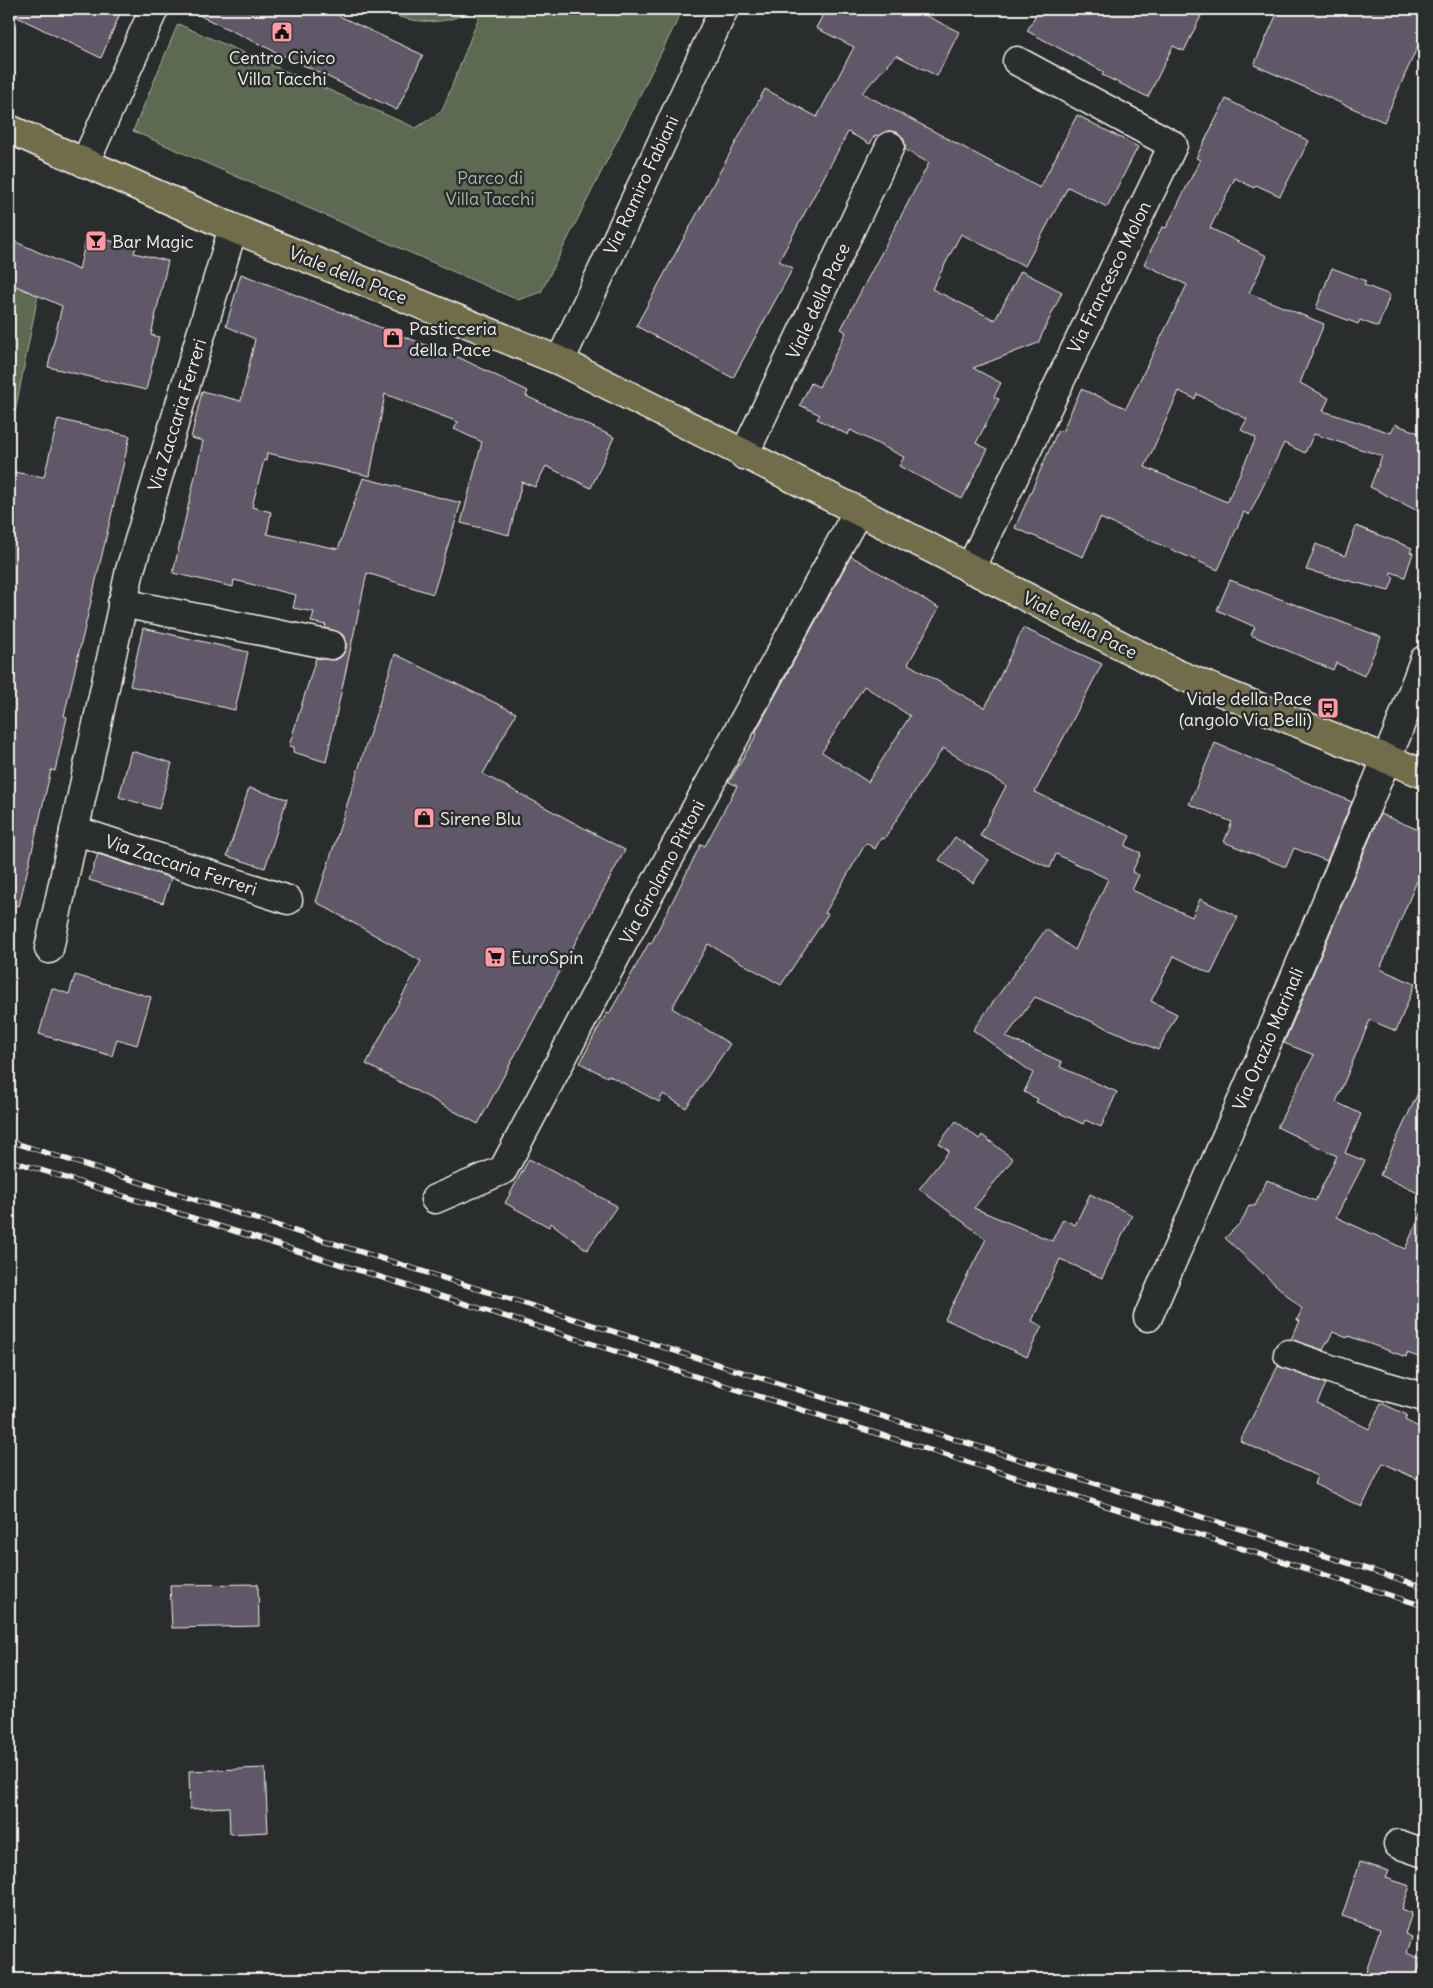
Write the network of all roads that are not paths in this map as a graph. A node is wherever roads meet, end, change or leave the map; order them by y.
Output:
1 (154, 9) edge
2 (724, 9) edge
3 (1017, 61) dead end
4 (9, 129) edge
5 (890, 146) dead end
6 (85, 163) junction
7 (233, 228) junction
8 (560, 361) junction
9 (744, 455) junction
10 (858, 511) junction
11 (970, 569) junction
12 (122, 603) junction
13 (331, 645) dead end
14 (1424, 660) edge
15 (1386, 760) junction
16 (1424, 774) edge
17 (74, 830) junction
18 (288, 900) dead end
19 (49, 949) dead end
20 (435, 1199) dead end
21 (1148, 1317) dead end
22 (1288, 1354) dead end
23 (1424, 1397) edge
24 (1398, 1844) dead end
25 (1424, 1853) edge

1 - 6 street
2 - 8 street, Via Ramiro Fabiani
3 - 11 street, Via Francesco Molon
4 - 6 main road, Viale della Pace
5 - 9 street, Viale della Pace
6 - 7 main road, Viale della Pace
7 - 8 main road, Viale della Pace
7 - 12 street, Via Zaccaria Ferreri
8 - 9 main road, Viale della Pace
9 - 10 main road, Viale della Pace
10 - 11 main road, Viale della Pace
10 - 20 street, Via Girolamo Pittoni
11 - 15 main road, Viale della Pace
12 - 13 street
12 - 17 street, Via Zaccaria Ferreri
14 - 15 street, Via Orazio Marinali
15 - 16 main road, Viale della Pace
15 - 21 street, Via Orazio Marinali
17 - 18 street, Via Zaccaria Ferreri
17 - 19 street, Via Zaccaria Ferreri
22 - 23 street
24 - 25 street

